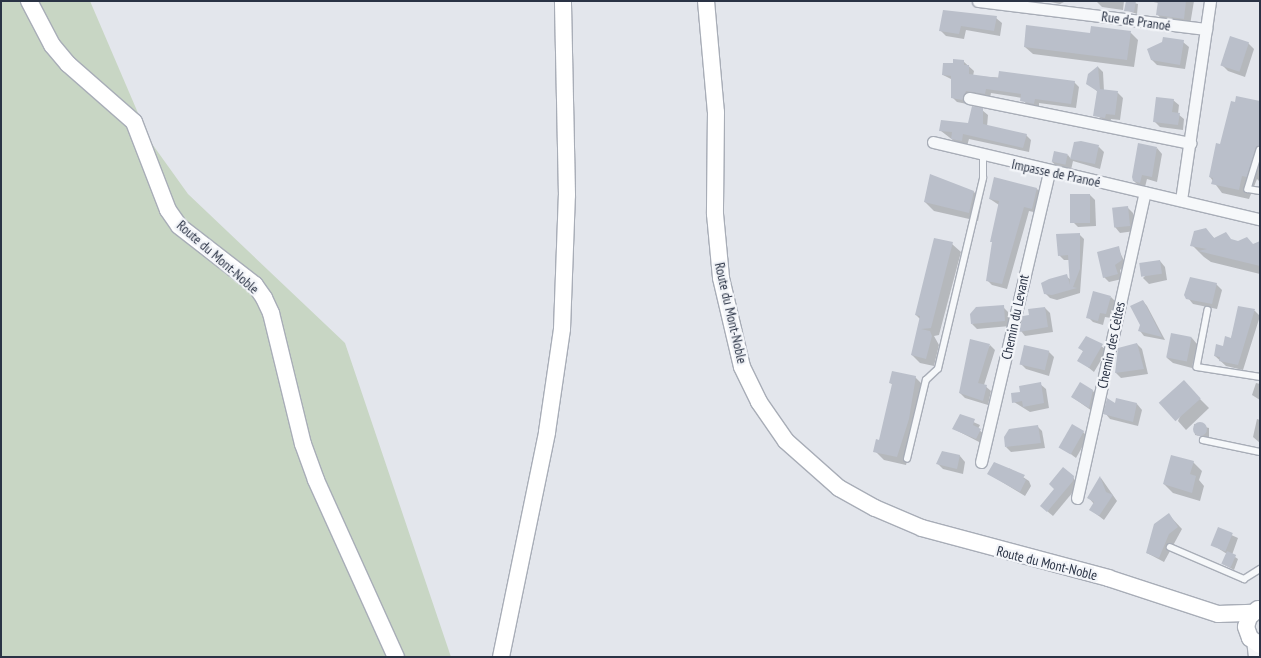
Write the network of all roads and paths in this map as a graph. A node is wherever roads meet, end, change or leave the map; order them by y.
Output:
1 (29, 1) edge
2 (563, 1) edge
3 (706, 1) edge
4 (978, 1) edge
5 (1210, 1) edge
6 (1206, 29) junction
7 (969, 98) dead end
8 (933, 142) dead end
9 (1190, 143) junction
10 (1260, 150) edge
11 (983, 157) junction
12 (1049, 171) junction
13 (1260, 191) edge
14 (1145, 192) junction
15 (1181, 200) junction
16 (1260, 218) edge
17 (1208, 310) dead end
18 (1260, 377) edge
19 (1203, 440) dead end
20 (1260, 452) edge
21 (907, 459) dead end
22 (980, 462) dead end
23 (1077, 498) dead end
24 (1170, 547) dead end
25 (1260, 569) edge
26 (1257, 609) edge
27 (1218, 614) junction
28 (1254, 644) edge
29 (396, 657) edge
30 (502, 657) edge

1 - 29 street, Route du Mont-Noble
2 - 30 street
3 - 27 street, Route du Mont-Noble
4 - 6 street, Rue de Pranoé
5 - 6 street
6 - 9 street
7 - 9 street
8 - 11 street, Impasse de Pranoé
9 - 15 street
10 - 13 lane
11 - 12 street, Impasse de Pranoé
11 - 21 lane
12 - 14 street, Impasse de Pranoé
12 - 22 street, Chemin du Levant
14 - 15 street, Impasse de Pranoé
14 - 23 street, Chemin des Celtes
15 - 16 street
17 - 18 lane
19 - 20 lane
24 - 25 lane
26 - 27 street, Route du Mont-Noble
26 - 28 street
27 - 28 street, Route du Mont-Noble

